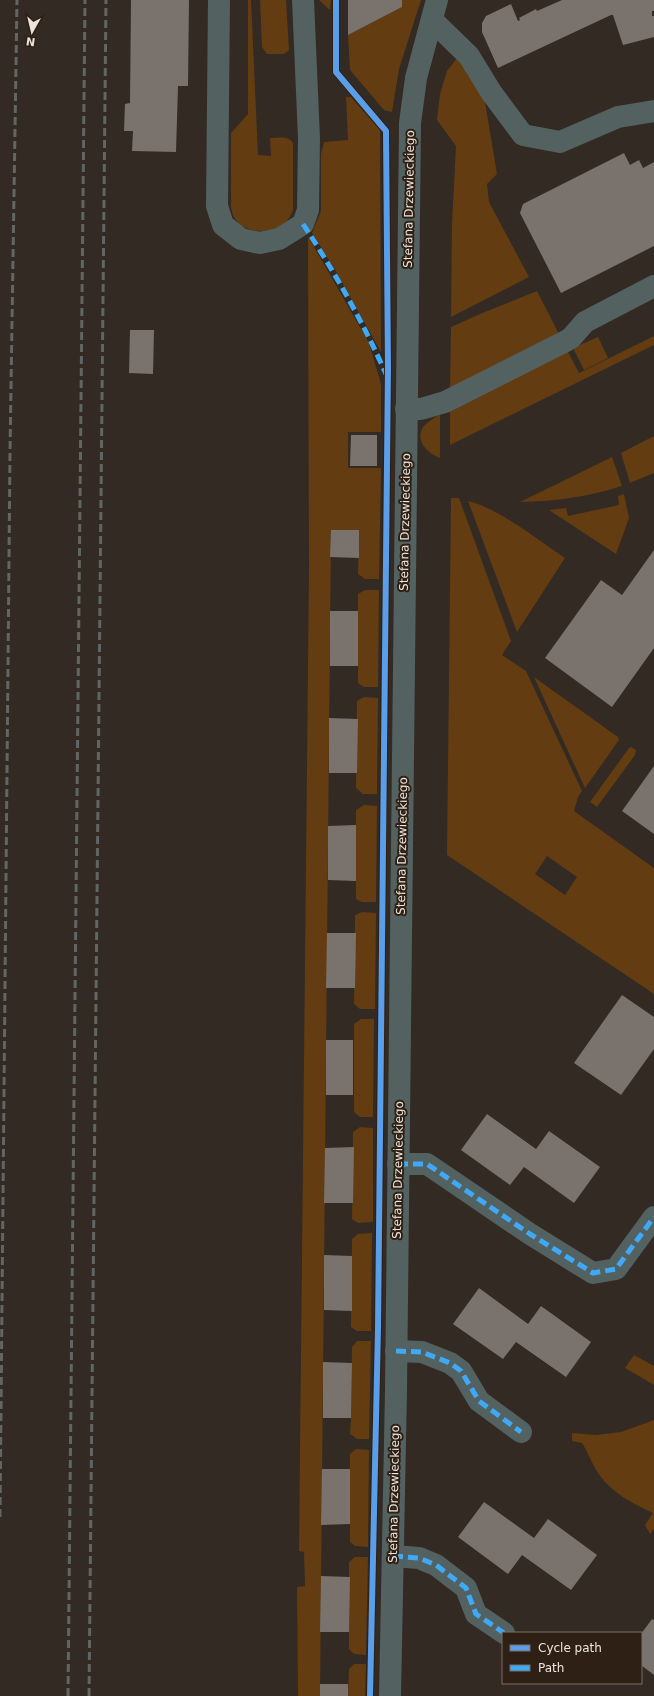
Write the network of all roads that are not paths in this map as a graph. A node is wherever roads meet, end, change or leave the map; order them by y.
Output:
1 (219, 0) edge
2 (303, 0) edge
3 (435, 10) edge
4 (654, 111) edge
5 (654, 286) edge
6 (406, 409) junction
7 (398, 1164) junction
8 (654, 1217) edge
9 (396, 1351) junction
10 (521, 1432) dead end
11 (393, 1556) junction
12 (503, 1632) edge
13 (390, 1696) edge

1 - 2 street
3 - 4 street
3 - 6 street, Stefana Drzewieckiego
5 - 6 street
6 - 7 street, Stefana Drzewieckiego
7 - 8 street
7 - 9 street, Stefana Drzewieckiego
9 - 10 street
9 - 11 street, Stefana Drzewieckiego
11 - 12 street
11 - 13 street, Stefana Drzewieckiego

